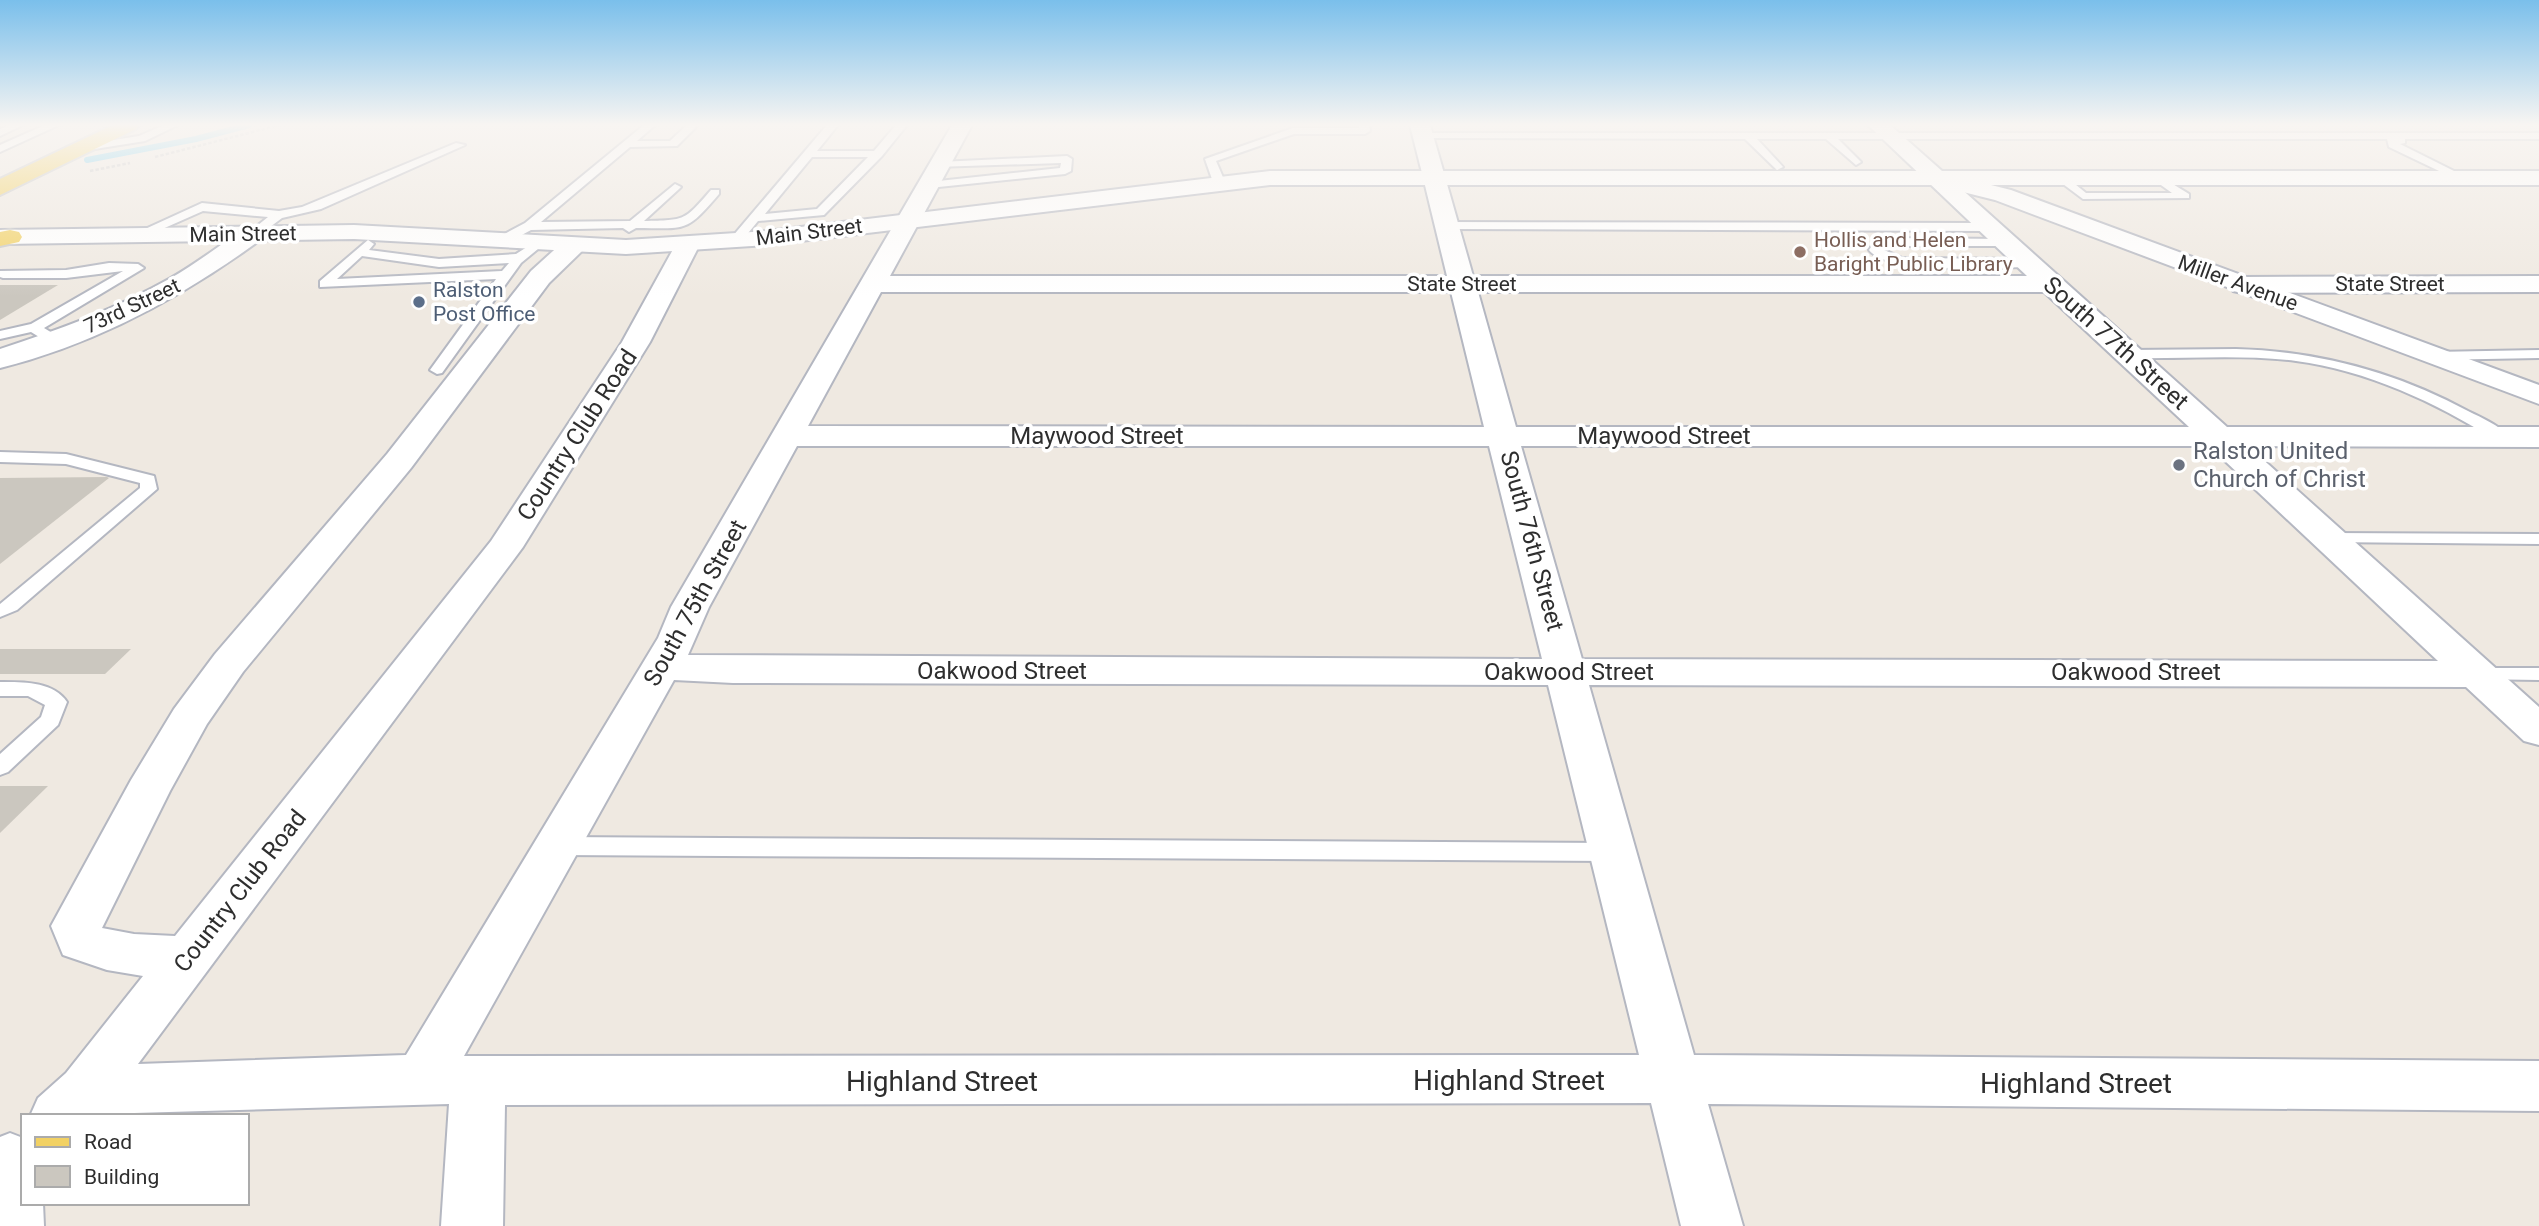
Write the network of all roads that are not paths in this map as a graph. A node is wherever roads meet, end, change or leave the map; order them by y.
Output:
1 (368, 182) edge
2 (598, 182) edge
3 (785, 182) edge
4 (850, 182) edge
5 (930, 182) edge
6 (1217, 182) edge
7 (1435, 182) edge
8 (1940, 182) edge
9 (1952, 182) edge
10 (2066, 182) edge
11 (2164, 182) edge
12 (675, 187) dead end
13 (715, 192) dead end
14 (279, 215) junction
15 (755, 218) junction
16 (909, 220) junction
17 (633, 225) junction
18 (1448, 226) junction
19 (254, 233) junction
20 (380, 233) junction
21 (138, 235) junction
22 (1998, 235) junction
23 (4, 238) edge
24 (736, 240) junction
25 (551, 244) junction
26 (688, 244) junction
27 (359, 252) junction
28 (2, 268) edge
29 (2041, 274) junction
30 (506, 275) junction
31 (873, 284) junction
32 (1463, 284) junction
33 (2539, 284) edge
34 (2242, 285) junction
35 (45, 334) junction
36 (0, 335) edge
37 (2129, 354) junction
38 (2539, 354) edge
39 (2433, 356) junction
40 (0, 359) edge
41 (437, 370) dead end
42 (2539, 395) edge
43 (789, 436) junction
44 (1503, 436) junction
45 (2218, 436) junction
46 (2501, 436) junction
47 (2539, 436) edge
48 (0, 457) edge
49 (2329, 538) junction
50 (2539, 539) edge
51 (0, 611) edge
52 (660, 667) junction
53 (1567, 672) junction
54 (2477, 674) junction
55 (2539, 674) edge
56 (0, 689) edge
57 (2539, 730) edge
58 (0, 767) edge
59 (557, 846) junction
60 (1614, 852) junction
61 (189, 957) junction
62 (422, 1079) junction
63 (1675, 1079) junction
64 (479, 1082) junction
65 (2539, 1086) edge
66 (72, 1103) edge
67 (11, 1159) edge
68 (13, 1226) edge
69 (472, 1226) edge
70 (1712, 1226) edge

1 - 14 lane
2 - 25 lane
3 - 15 lane
4 - 15 lane
5 - 16 street, South 75th Street
6 - 16 street, Main Street
7 - 18 street, South 76th Street
8 - 22 street, South 77th Street
9 - 34 street, Miller Avenue
10 - 11 lane
12 - 17 lane
13 - 17 lane
14 - 19 lane
14 - 21 lane
15 - 24 lane
16 - 24 street, Main Street
16 - 31 street, South 75th Street
17 - 25 lane
17 - 25 lane
18 - 22 lane
18 - 32 street, South 76th Street
19 - 20 street, Main Street
19 - 21 street, Main Street
19 - 35 street, 73rd Street
20 - 25 street, Main Street
20 - 27 lane
21 - 23 street, Main Street
22 - 29 street, South 77th Street
22 - 29 lane
24 - 26 street, Main Street
25 - 26 street, Main Street
25 - 27 lane
25 - 30 lane
25 - 61 street
26 - 61 street, Country Club Road
27 - 30 lane
28 - 35 lane
29 - 32 street, State Street
29 - 37 street, South 77th Street
30 - 41 lane
31 - 32 street, State Street
31 - 43 street, South 75th Street
32 - 44 street, South 76th Street
33 - 34 street, State Street
34 - 39 street, Miller Avenue
35 - 36 lane
35 - 40 street, 73rd Street
37 - 45 street, South 77th Street
37 - 46 lane
38 - 39 lane
39 - 42 street, Miller Avenue
43 - 44 street, Maywood Street
43 - 52 street, South 75th Street
44 - 45 street, Maywood Street
44 - 53 street, South 76th Street
45 - 46 street, Maywood Street
45 - 49 street, South 77th Street
46 - 47 street, Maywood Street
48 - 51 lane
49 - 50 lane
49 - 54 street, South 77th Street
52 - 53 street, Oakwood Street
52 - 59 street, South 75th Street
53 - 54 street, Oakwood Street
53 - 60 street, South 76th Street
54 - 55 lane
54 - 57 street, South 77th Street
56 - 58 lane
59 - 60 lane
59 - 62 street, South 75th Street
60 - 63 street, South 76th Street
61 - 66 street, Country Club Road
62 - 64 street, Country Club Road
62 - 66 street, Country Club Road
63 - 64 street, Highland Street
63 - 65 street, Highland Street
63 - 70 street, South 76th Street
64 - 69 street
67 - 68 street

